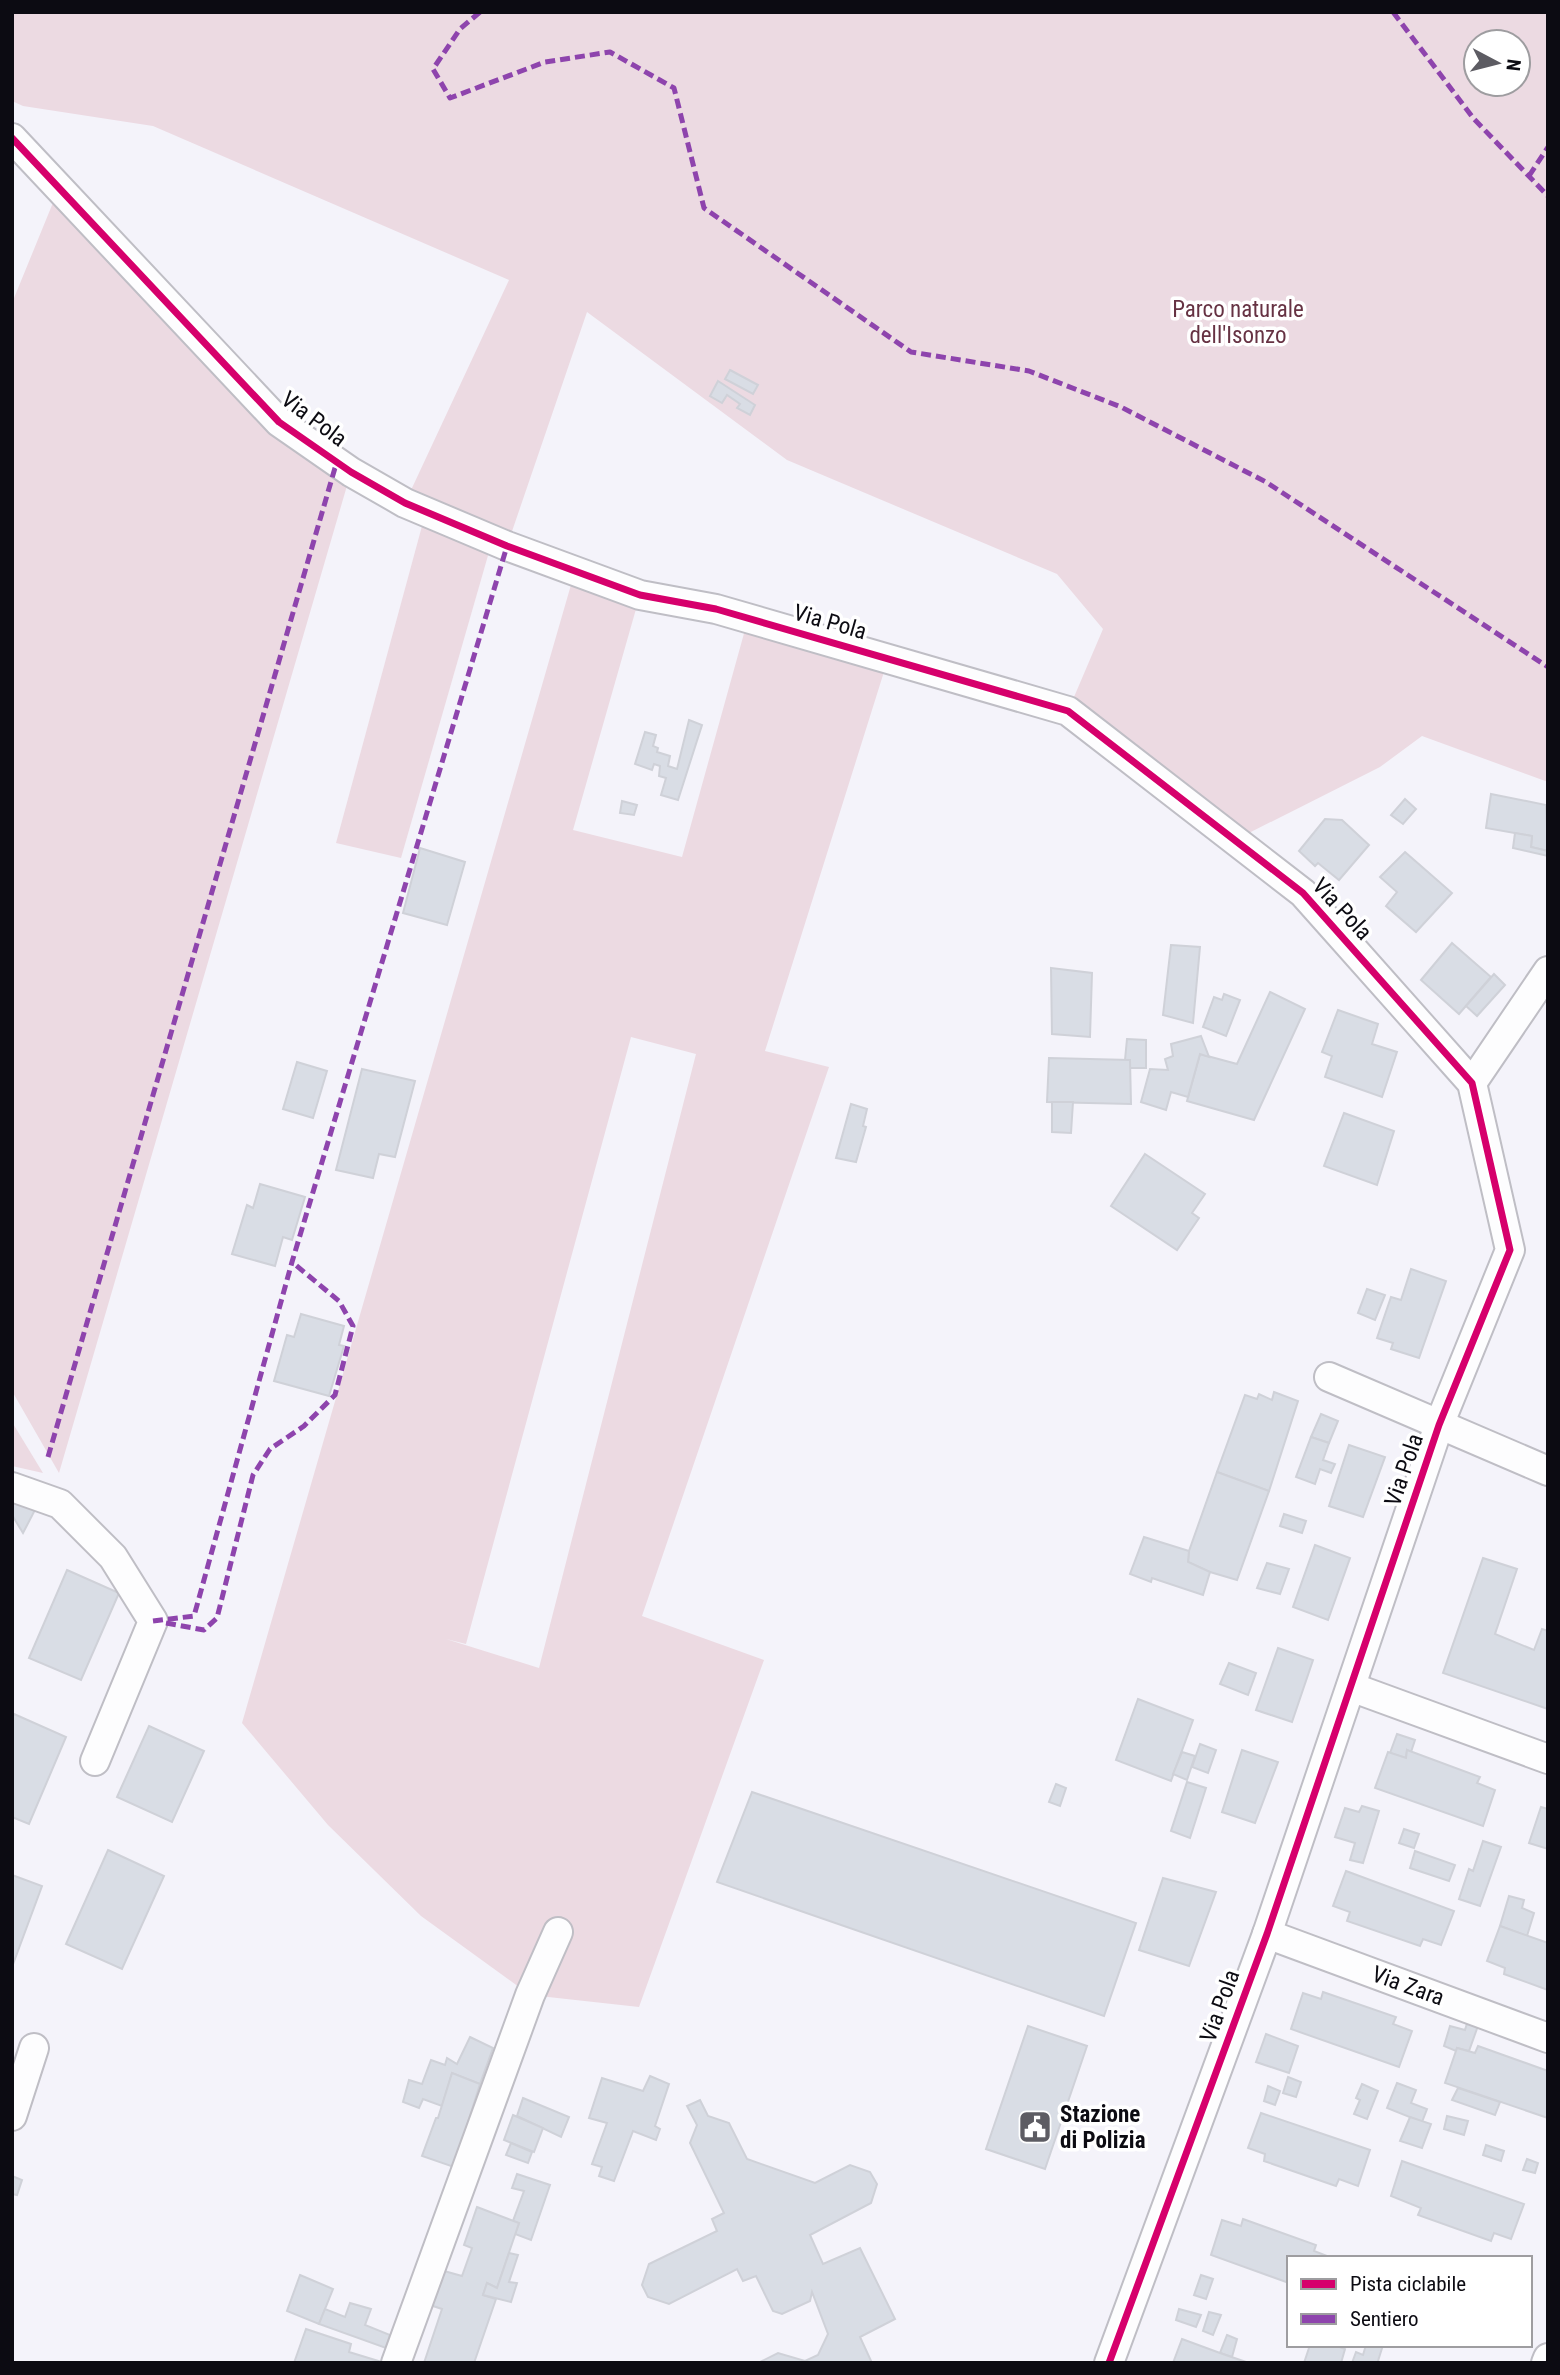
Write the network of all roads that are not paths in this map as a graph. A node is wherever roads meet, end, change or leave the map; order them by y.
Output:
1 (12, 138) edge
2 (1548, 971) edge
3 (1472, 1083) junction
4 (1329, 1377) dead end
5 (1439, 1425) junction
6 (1548, 1471) edge
7 (12, 1487) edge
8 (1351, 1687) junction
9 (1548, 1759) edge
10 (95, 1761) dead end
11 (558, 1931) dead end
12 (1267, 1934) junction
13 (1548, 2038) edge
14 (34, 2048) dead end
15 (12, 2116) edge
16 (396, 2363) edge
17 (1109, 2363) edge

1 - 3 street, Via Pola
2 - 3 street
3 - 5 street, Via Pola
4 - 5 street
5 - 6 street
5 - 8 street, Via Pola
7 - 10 street
8 - 9 street
8 - 12 street, Via Pola
11 - 16 street
12 - 13 street, Via Zara
12 - 17 street, Via Pola
14 - 15 street

